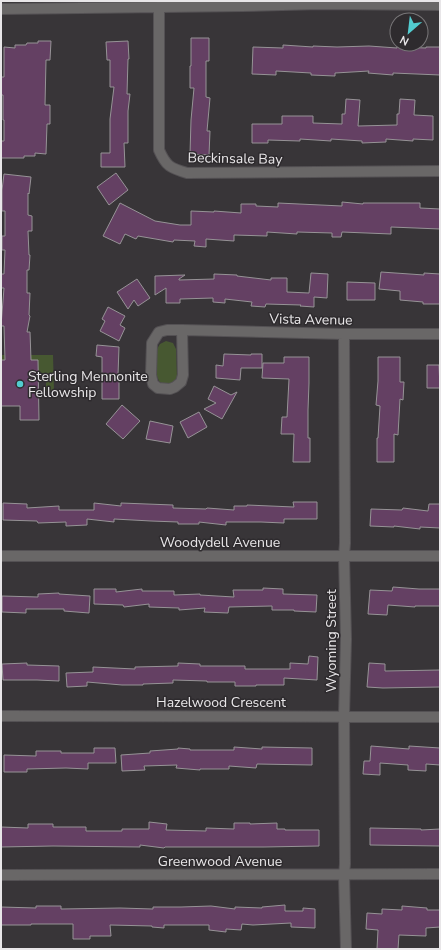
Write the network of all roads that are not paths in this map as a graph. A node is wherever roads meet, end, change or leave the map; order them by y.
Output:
1 (440, 6) edge
2 (159, 7) junction
3 (1, 9) edge
4 (440, 171) edge
5 (182, 330) junction
6 (344, 334) junction
7 (440, 334) edge
8 (1, 556) edge
9 (344, 556) junction
10 (440, 556) edge
11 (1, 716) edge
12 (344, 716) junction
13 (440, 716) edge
14 (440, 874) edge
15 (1, 875) edge
16 (344, 875) junction
17 (346, 949) edge

1 - 2 street
2 - 3 street
2 - 4 street, Beckinsale Bay
5 - 5 street, Vista Avenue
5 - 6 street, Vista Avenue
6 - 7 street, Vista Avenue
6 - 9 street, Wyoming Street
8 - 9 street, Woodydell Avenue
9 - 10 street, Woodydell Avenue
9 - 12 street, Wyoming Street
11 - 12 street, Hazelwood Crescent
12 - 13 street, Hazelwood Crescent
12 - 16 street, Wyoming Street
14 - 16 street, Greenwood Avenue
15 - 16 street, Greenwood Avenue
16 - 17 street, Wyoming Street

